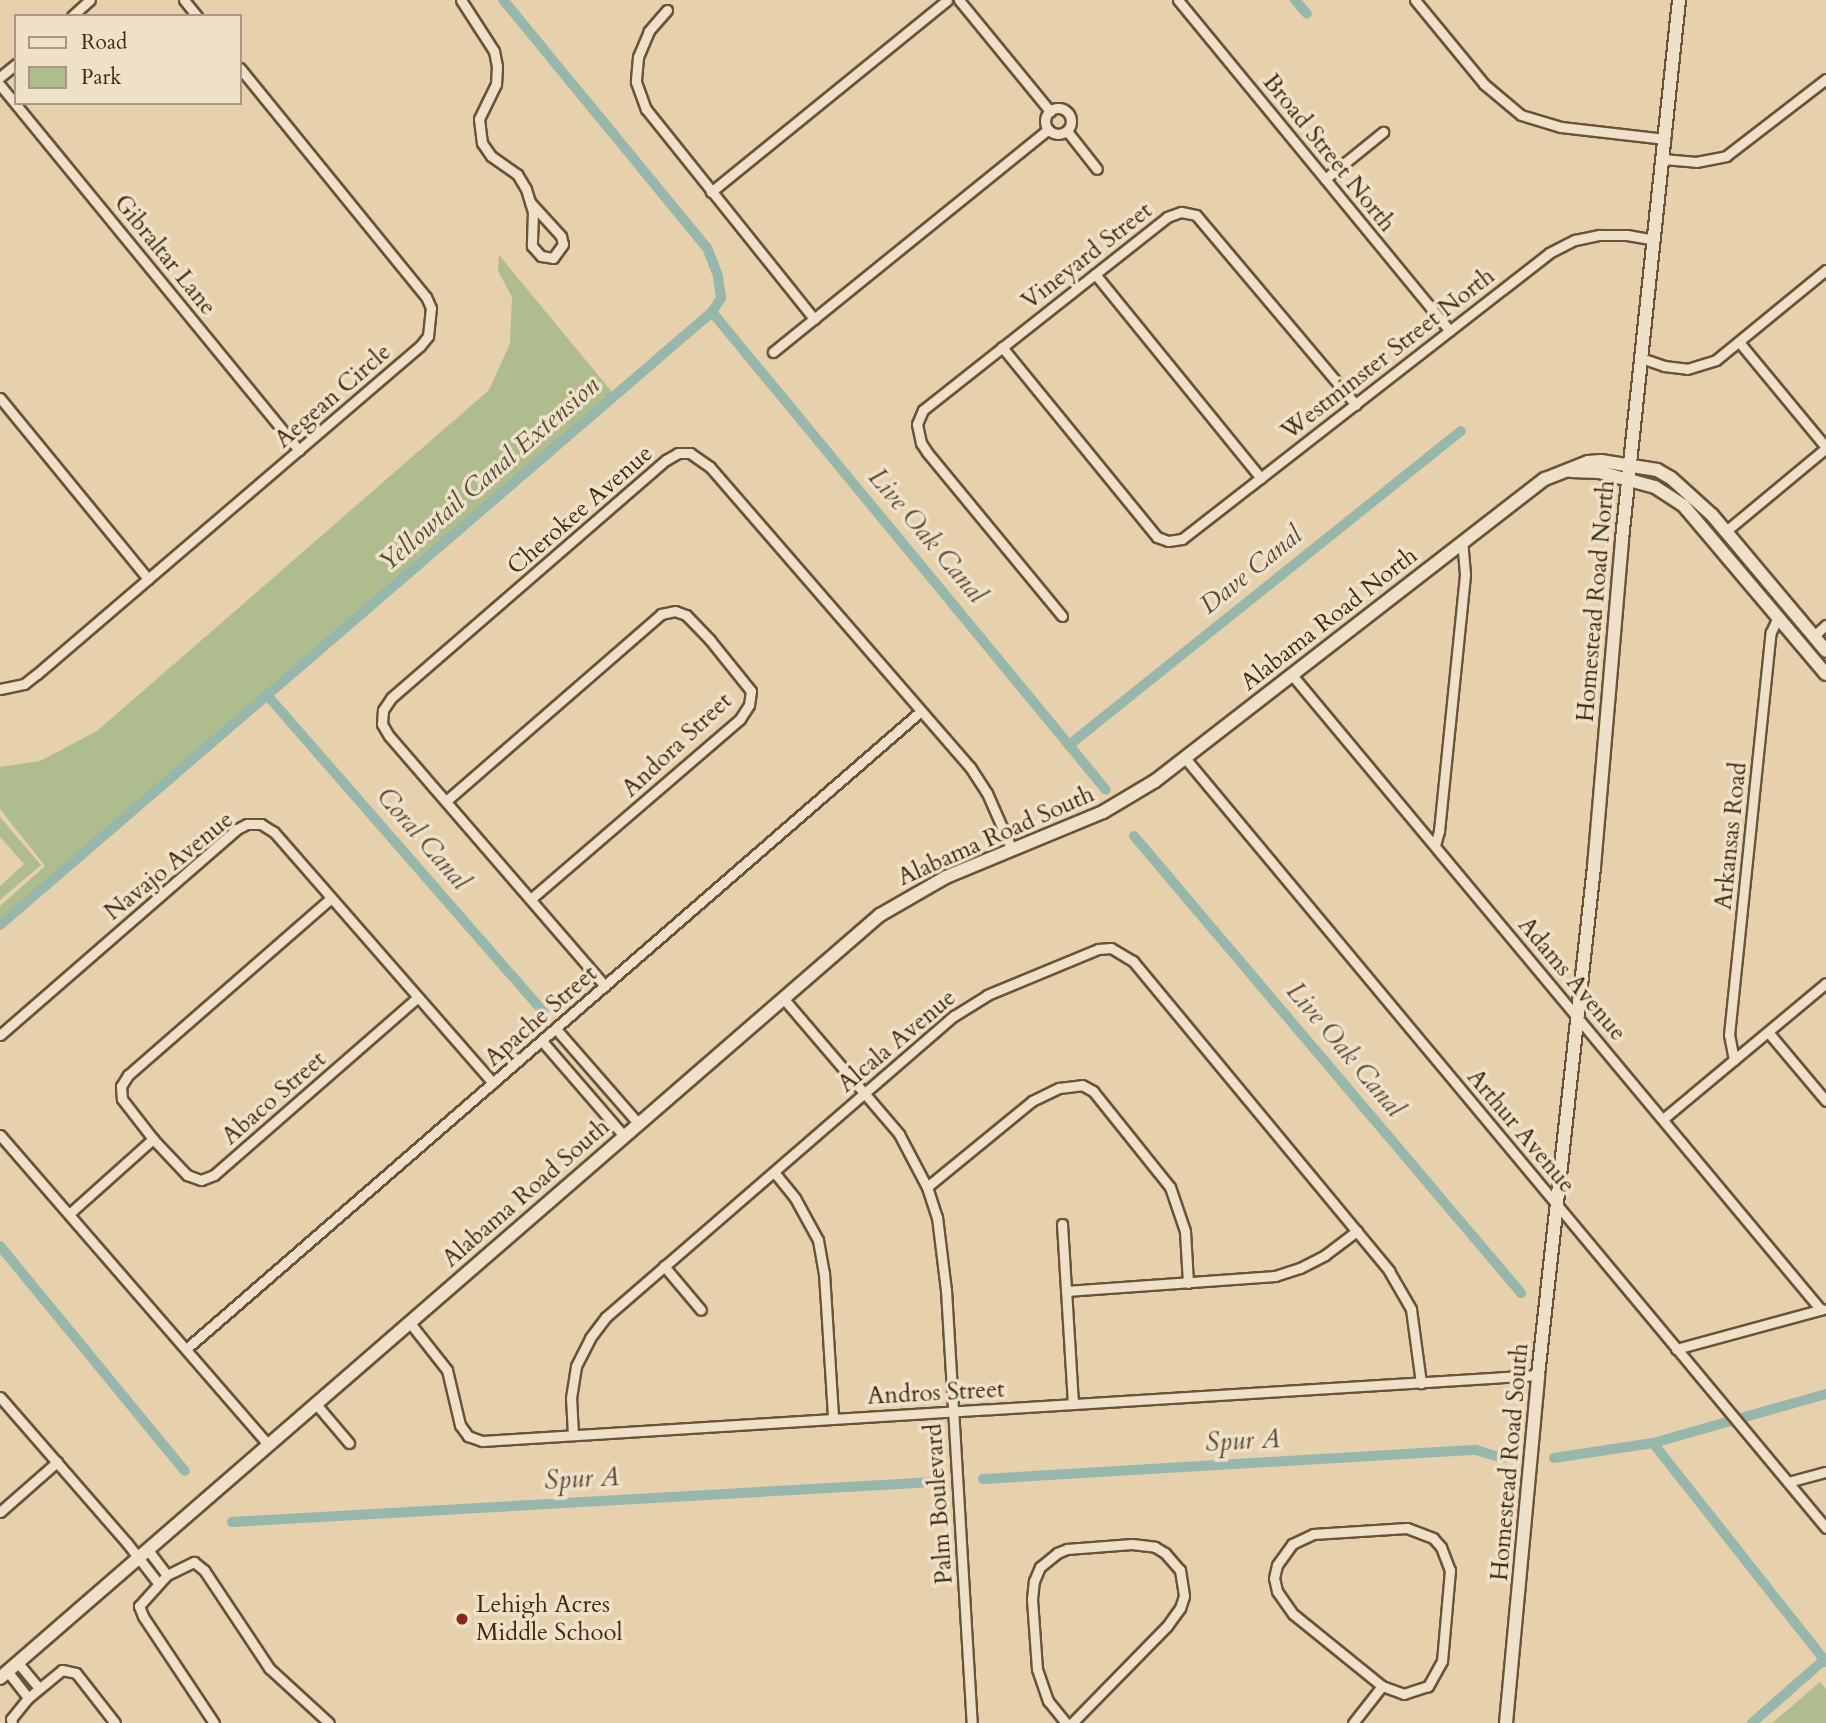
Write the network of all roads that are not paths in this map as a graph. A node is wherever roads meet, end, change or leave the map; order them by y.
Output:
1 (90, 0) edge
2 (184, 0) edge
3 (461, 0) edge
4 (947, 0) edge
5 (959, 0) edge
6 (1178, 0) edge
7 (1415, 0) edge
8 (1679, 0) edge
9 (667, 10) dead end
10 (74, 14) edge
11 (195, 14) edge
12 (14, 66) edge
13 (242, 70) edge
14 (0, 77) edge
15 (1826, 79) edge
16 (0, 85) edge
17 (14, 102) edge
18 (16, 105) edge
19 (1050, 111) junction
20 (1048, 129) junction
21 (1067, 131) junction
22 (1382, 132) dead end
23 (1665, 139) junction
24 (1663, 159) junction
25 (1097, 169) dead end
26 (1325, 179) junction
27 (710, 192) junction
28 (530, 202) junction
29 (1655, 240) junction
30 (1826, 270) edge
31 (1095, 274) junction
32 (814, 319) junction
33 (1450, 331) junction
34 (1739, 342) junction
35 (1002, 347) junction
36 (773, 352) dead end
37 (1642, 358) junction
38 (0, 398) edge
39 (1356, 405) junction
40 (1826, 447) edge
41 (299, 450) junction
42 (1629, 464) junction
43 (1564, 471) junction
44 (1261, 478) junction
45 (1628, 479) junction
46 (1726, 531) junction
47 (1462, 541) junction
48 (148, 579) junction
49 (1062, 616) dead end
50 (1778, 617) junction
51 (1826, 625) edge
52 (1814, 636) junction
53 (1826, 651) edge
54 (1826, 674) edge
55 (1292, 675) junction
56 (0, 689) edge
57 (921, 711) junction
58 (1185, 758) junction
59 (446, 802) junction
60 (1120, 803) joint
61 (1435, 845) junction
62 (1012, 850) junction
63 (330, 899) junction
64 (531, 899) junction
65 (1826, 983) edge
66 (606, 986) junction
67 (417, 998) junction
68 (783, 998) junction
69 (1577, 1015) junction
70 (556, 1029) junction
71 (1768, 1032) junction
72 (0, 1035) edge
73 (542, 1041) junction
74 (1734, 1060) junction
75 (493, 1083) junction
76 (864, 1093) junction
77 (1826, 1101) edge
78 (1663, 1119) junction
79 (638, 1123) junction
80 (0, 1136) edge
81 (624, 1136) junction
82 (153, 1139) junction
83 (774, 1172) junction
84 (927, 1187) junction
85 (1557, 1205) junction
86 (69, 1214) junction
87 (1062, 1224) dead end
88 (1357, 1231) junction
89 (664, 1266) junction
90 (1188, 1283) junction
91 (1066, 1292) junction
92 (1823, 1309) edge
93 (701, 1310) dead end
94 (410, 1322) junction
95 (186, 1349) junction
96 (1676, 1349) junction
97 (1538, 1375) junction
98 (1421, 1383) junction
99 (0, 1397) edge
100 (316, 1404) junction
101 (1073, 1404) junction
102 (952, 1411) junction
103 (833, 1418) junction
104 (573, 1435) junction
105 (349, 1443) dead end
106 (269, 1445) junction
107 (57, 1462) junction
108 (1826, 1472) edge
109 (1788, 1482) junction
110 (0, 1512) edge
111 (1826, 1528) edge
112 (143, 1554) junction
113 (167, 1575) junction
114 (158, 1583) junction
115 (8, 1671) edge
116 (1382, 1686) junction
117 (39, 1688) junction
118 (29, 1698) junction
119 (12, 1723) edge
120 (115, 1723) edge
121 (214, 1723) edge
122 (329, 1723) edge
123 (972, 1723) edge
124 (1066, 1723) edge
125 (1072, 1723) edge
126 (1353, 1723) edge
127 (1506, 1723) edge

1 - 10 street
2 - 11 street
3 - 28 street
4 - 27 street
5 - 19 street
6 - 26 street, Broad Street North
7 - 23 street
8 - 23 main road, Homestead Road North
9 - 27 street
12 - 14 street
13 - 41 street, Aegean Circle
15 - 24 street
16 - 17 street, Gibraltar Lane
18 - 41 street, Gibraltar Lane
19 - 20 street
19 - 21 street
20 - 21 street
20 - 32 street
21 - 25 street
22 - 26 street
23 - 24 main road, Homestead Road North
24 - 29 main road, Homestead Road North
26 - 33 street, Broad Street North
27 - 32 street
28 - 28 street
29 - 33 street, Westminster Street North
29 - 37 main road, Homestead Road North
30 - 34 street
31 - 35 street, Vineyard Street
31 - 39 street, Vineyard Street
31 - 44 street
32 - 36 street
33 - 39 street, Westminster Street North
34 - 37 street
34 - 40 street
35 - 44 street, Westminster Street North
35 - 49 street, Vineyard Street
37 - 42 main road, Homestead Road North
38 - 48 street
39 - 44 street, Westminster Street North
40 - 46 street
41 - 48 street, Aegean Circle
42 - 43 main road, Alabama Road North
42 - 45 main road, Homestead Road North
42 - 46 main road, Alabama Road North
43 - 45 main road, Alabama Road North
43 - 47 main road, Alabama Road North
45 - 50 main road, Alabama Road North
45 - 69 main road, Homestead Road North
46 - 52 main road, Alabama Road North
47 - 55 main road, Alabama Road North
47 - 61 street
48 - 56 street, Aegean Circle
50 - 54 main road, Alabama Road North
50 - 74 street, Arkansas Road
51 - 52 street
52 - 53 main road, Alabama Road North
55 - 58 main road, Alabama Road North
55 - 61 street, Adams Avenue
57 - 59 street, Cherokee Avenue
57 - 62 street, Cherokee Avenue
57 - 66 street, Apache Street
58 - 60 main road, Alabama Road North
58 - 85 street, Arthur Avenue
59 - 64 street, Cherokee Avenue
59 - 64 street, Andora Street
60 - 62 main road, Alabama Road South
61 - 69 street, Adams Avenue
62 - 68 main road, Alabama Road South
63 - 67 street, Navajo Avenue
63 - 72 street, Navajo Avenue
63 - 82 street, Abaco Street
64 - 66 street, Cherokee Avenue
65 - 71 street
66 - 70 street, Apache Street
67 - 75 street, Navajo Avenue
67 - 82 street, Abaco Street
68 - 76 street, Palm Boulevard
68 - 79 main road, Alabama Road South
69 - 78 street, Adams Avenue
69 - 85 main road, Homestead Road North
70 - 73 street, Apache Street
70 - 79 street
71 - 74 street
71 - 77 street
73 - 75 street, Apache Street
73 - 81 street
74 - 78 street
75 - 95 street, Apache Street
76 - 83 street, Alcala Avenue
76 - 84 street, Palm Boulevard
76 - 88 street, Alcala Avenue
78 - 92 street, Adams Avenue
79 - 81 main road, Alabama Road South
80 - 86 street
81 - 94 main road, Alabama Road South
82 - 86 street
83 - 89 street, Alcala Avenue
83 - 103 street
84 - 90 street
84 - 102 street, Palm Boulevard
85 - 96 street, Arthur Avenue
85 - 97 main road, Homestead Road South
86 - 95 street
87 - 91 street
88 - 90 street
88 - 98 street, Alcala Avenue
89 - 93 street
89 - 104 street, Alcala Avenue
90 - 91 street
91 - 101 street
92 - 96 street
94 - 100 main road, Alabama Road South
94 - 104 street, Andros Street
95 - 106 street
96 - 109 street, Arthur Avenue
97 - 98 street, Andros Street
97 - 127 main road, Homestead Road South
98 - 101 street, Andros Street
99 - 107 street
100 - 105 street
100 - 106 main road, Alabama Road South
101 - 102 street, Andros Street
102 - 103 street, Andros Street
102 - 123 street, Palm Boulevard
103 - 104 street, Andros Street
106 - 112 main road, Alabama Road South
107 - 110 street
107 - 112 street
108 - 109 street
109 - 111 street, Arthur Avenue
112 - 113 street
112 - 114 street
112 - 115 main road, Alabama Road South
113 - 114 street
113 - 122 street
114 - 121 street
115 - 117 street
115 - 118 street
116 - 116 street
116 - 126 street
117 - 118 street
117 - 120 street
118 - 119 street
124 - 125 street

